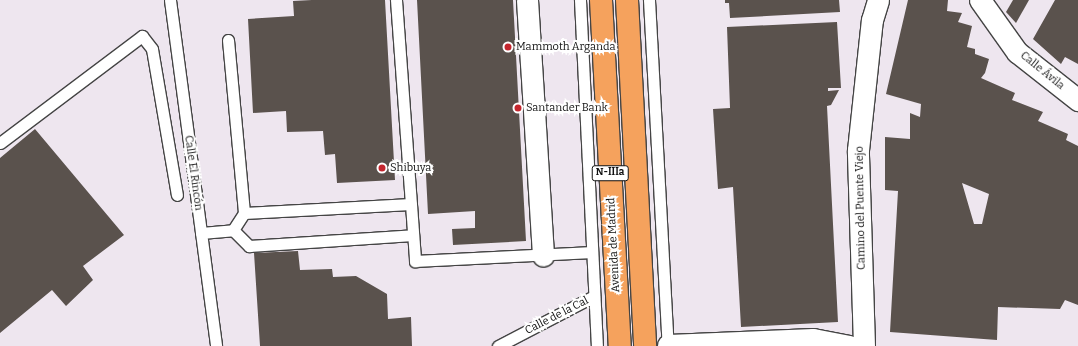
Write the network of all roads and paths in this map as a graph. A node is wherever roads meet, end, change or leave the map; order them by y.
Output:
1 (170, 0) edge
2 (396, 0) edge
3 (527, 0) edge
4 (580, 0) edge
5 (601, 0) edge
6 (627, 0) edge
7 (649, 0) edge
8 (878, 0) edge
9 (980, 0) edge
10 (228, 40) dead end
11 (1078, 100) edge
12 (0, 144) edge
13 (177, 195) dead end
14 (411, 204) junction
15 (244, 213) junction
16 (234, 230) junction
17 (201, 233) junction
18 (413, 234) junction
19 (592, 252) junction
20 (543, 255) junction
21 (594, 296) junction
22 (668, 345) edge
23 (216, 346) edge
24 (498, 346) edge
25 (597, 346) edge
26 (620, 346) edge
27 (645, 346) edge
28 (849, 346) edge
29 (864, 346) edge

1 - 17 lane, Calle El Rincón
2 - 14 lane
3 - 20 street
4 - 19 lane
5 - 26 highway, Avenida de Madrid / N-IIIa
6 - 27 highway, N-IIIa
7 - 22 lane
8 - 29 street, Camino del Puente Viejo
9 - 11 street, Calle Ávila
10 - 15 lane
12 - 13 lane
14 - 15 lane
14 - 18 lane
15 - 16 lane
16 - 17 lane
16 - 18 lane
17 - 23 lane, Calle El Rincón
18 - 20 lane
19 - 20 lane
19 - 21 lane
21 - 24 lane, Calle de la Cal
21 - 25 lane
22 - 28 street

